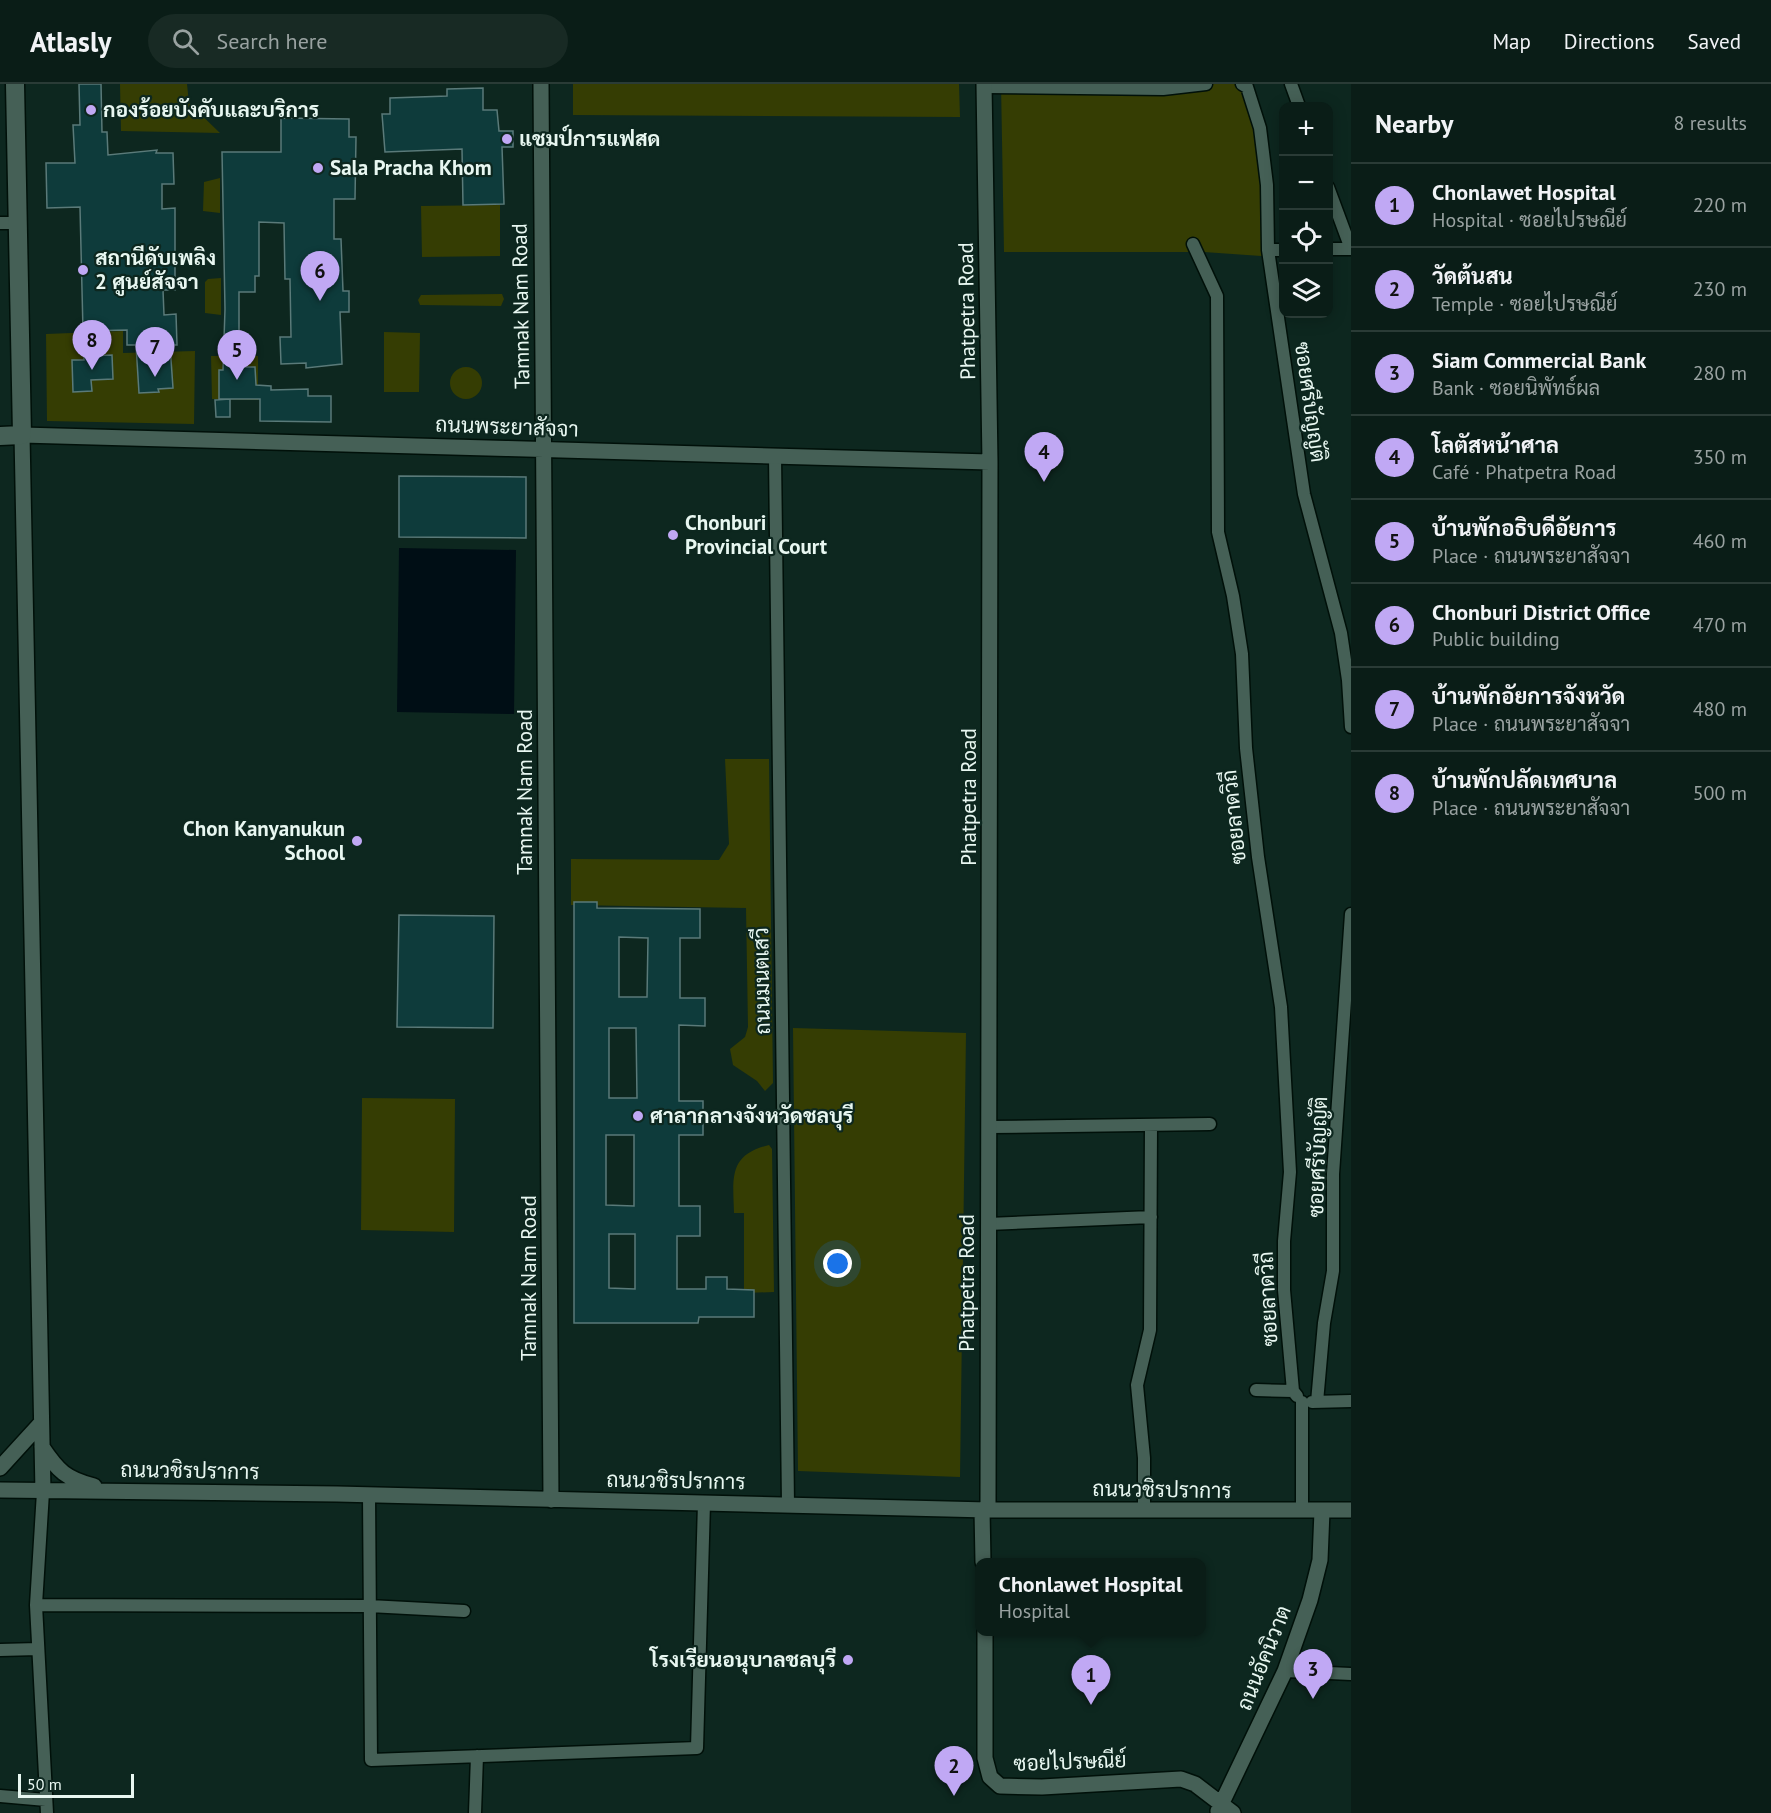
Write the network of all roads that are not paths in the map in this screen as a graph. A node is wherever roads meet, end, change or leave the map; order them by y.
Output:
1 (15, 84) edge
2 (541, 84) edge
3 (1206, 84) edge
4 (1242, 84) edge
5 (1291, 84) edge
6 (984, 86) edge
7 (1298, 102) edge
8 (1333, 198) edge
9 (9, 223) edge
10 (1193, 243) dead end
11 (1333, 249) edge
12 (1351, 249) edge
13 (1268, 250) junction
14 (1279, 250) edge
15 (22, 435) junction
16 (0, 436) edge
17 (544, 451) junction
18 (775, 456) junction
19 (990, 462) junction
20 (1351, 727) edge
21 (1351, 914) edge
22 (1210, 1124) dead end
23 (1151, 1126) junction
24 (991, 1127) junction
25 (1151, 1217) junction
26 (988, 1224) junction
27 (1256, 1390) dead end
28 (1293, 1391) junction
29 (1351, 1401) edge
30 (1302, 1402) junction
31 (1317, 1402) junction
32 (41, 1423) junction
33 (42, 1447) junction
34 (0, 1468) edge
35 (0, 1490) edge
36 (111, 1491) junction
37 (42, 1492) junction
38 (369, 1495) junction
39 (551, 1500) junction
40 (704, 1503) junction
41 (788, 1504) junction
42 (985, 1510) junction
43 (1144, 1510) junction
44 (1351, 1510) edge
45 (1302, 1511) junction
46 (1322, 1511) junction
47 (983, 1558) edge
48 (36, 1605) junction
49 (369, 1606) junction
50 (464, 1611) dead end
51 (985, 1636) edge
52 (38, 1649) junction
53 (0, 1650) edge
54 (1285, 1671) junction
55 (1351, 1674) edge
56 (477, 1756) junction
57 (0, 1796) edge
58 (46, 1800) junction
59 (1224, 1810) edge
60 (47, 1813) edge
61 (475, 1813) edge

1 - 9 main road
2 - 17 street, Tamnak Nam Road
3 - 6 street
4 - 13 street, ซอยศรีบัญญัติ
5 - 7 street
6 - 19 street, Phatpetra Road
8 - 12 street
9 - 15 main road
10 - 28 street, ซอยลาดวิถี
11 - 12 street
13 - 14 street
13 - 20 street, ซอยศรีบัญญัติ
15 - 16 main road
15 - 17 street, ถนนพระยาสัจจา
15 - 32 street
17 - 18 street, ถนนพระยาสัจจา
17 - 39 street, Tamnak Nam Road
18 - 19 street, ถนนพระยาสัจจา
18 - 41 street, ถนนมนตเสวี
19 - 24 street, Phatpetra Road
21 - 31 street, ซอยศรีบัญญัติ
22 - 23 street
23 - 24 street
23 - 25 street
24 - 26 street, Phatpetra Road
25 - 26 street
25 - 43 street
26 - 42 street, Phatpetra Road
27 - 28 street
28 - 30 street
29 - 31 street
30 - 31 street
30 - 45 street
32 - 33 street
32 - 34 street
33 - 36 street
33 - 37 street
35 - 37 street, ถนนวชิรปราการ
36 - 37 street, ถนนวชิรปราการ
36 - 38 street, ถนนวชิรปราการ
37 - 48 street
38 - 39 street, ถนนวชิรปราการ
38 - 49 street
39 - 40 street, ถนนวชิรปราการ
40 - 41 street, ถนนวชิรปราการ
40 - 56 street
41 - 42 street, ถนนวชิรปราการ
42 - 43 street, ถนนวชิรปราการ
42 - 47 street
43 - 45 street, ถนนวชิรปราการ
44 - 46 street, ถนนวชิรปราการ
45 - 46 street, ถนนวชิรปราการ
46 - 54 street, ถนนอัคนิวาต
48 - 49 street
48 - 52 street
49 - 50 street
49 - 56 street
51 - 59 street, ซอยไปรษณีย์
52 - 53 street
52 - 58 street
54 - 55 street
54 - 59 street, ถนนอัคนิวาต
56 - 61 street
57 - 58 street
58 - 60 street

